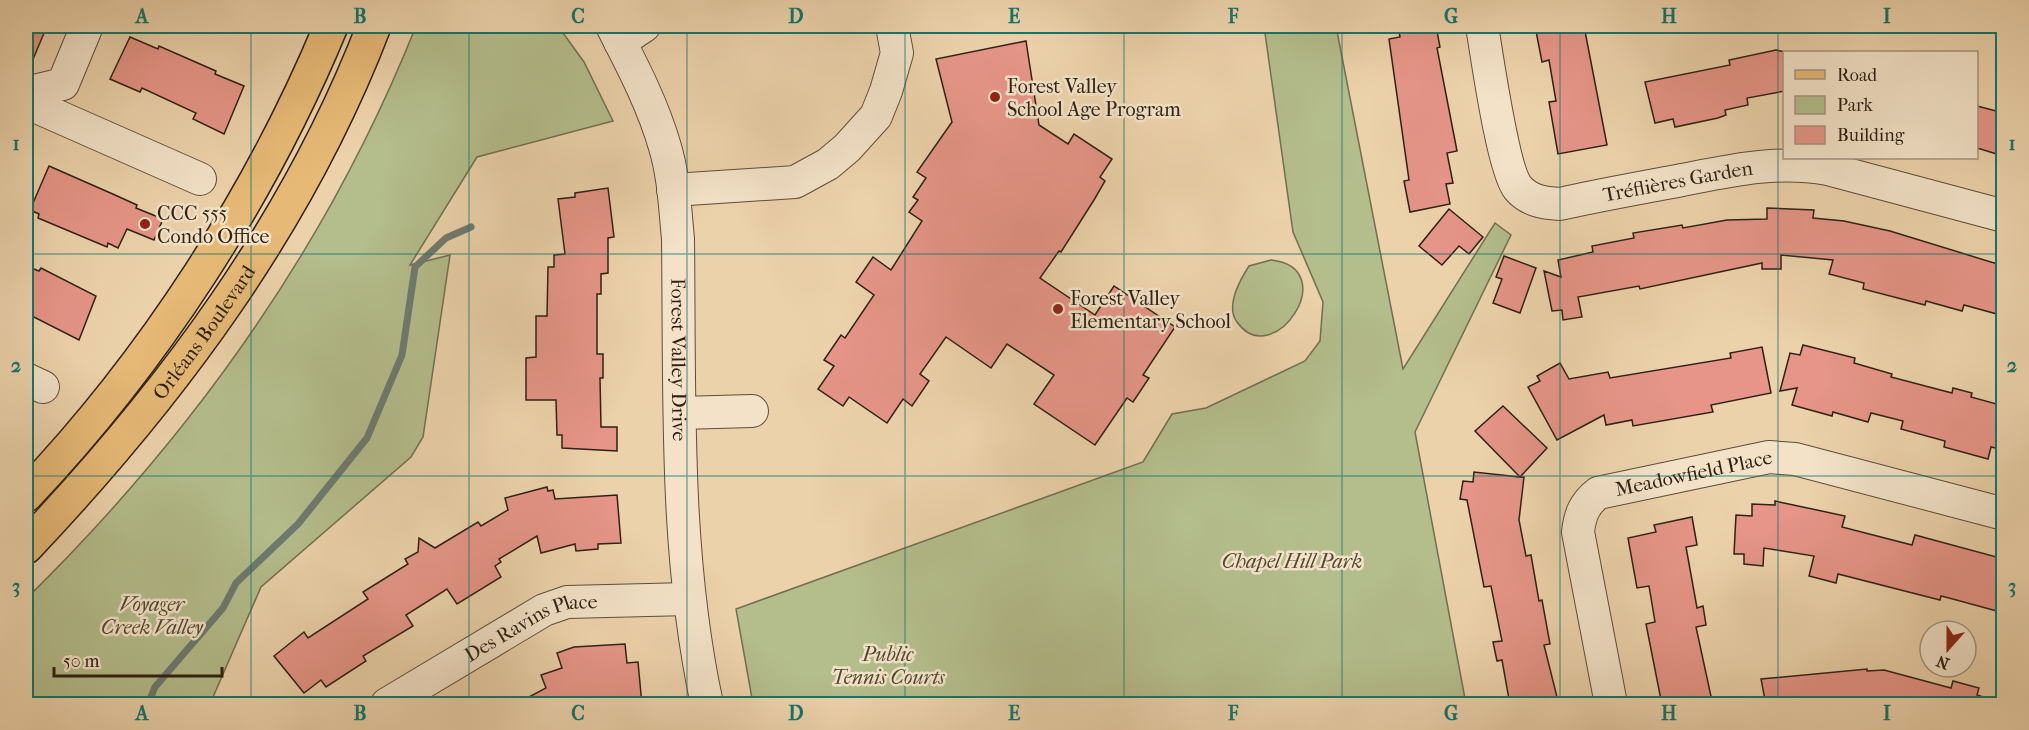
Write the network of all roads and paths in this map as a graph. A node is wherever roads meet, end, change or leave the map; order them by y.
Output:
1 (87, 26) edge
2 (332, 26) edge
3 (374, 26) edge
4 (892, 26) edge
5 (1482, 26) edge
6 (625, 31) edge
7 (29, 99) edge
8 (200, 179) dead end
9 (673, 190) junction
10 (2004, 216) edge
11 (752, 411) dead end
12 (680, 413) junction
13 (26, 495) edge
14 (2004, 514) edge
15 (26, 547) edge
16 (689, 599) junction
17 (387, 705) edge
18 (707, 705) edge
19 (1611, 705) edge

1 - 7 street
2 - 13 main road, Orléans Boulevard
3 - 15 main road, Orléans Boulevard
4 - 9 street
5 - 10 street, Tréflières Garden
6 - 9 street, Forest Valley Drive
7 - 8 street
9 - 12 street, Forest Valley Drive
11 - 12 street
12 - 16 street, Forest Valley Drive
14 - 19 street, Meadowfield Place
16 - 17 street, Des Ravins Place
16 - 18 street, Forest Valley Drive

